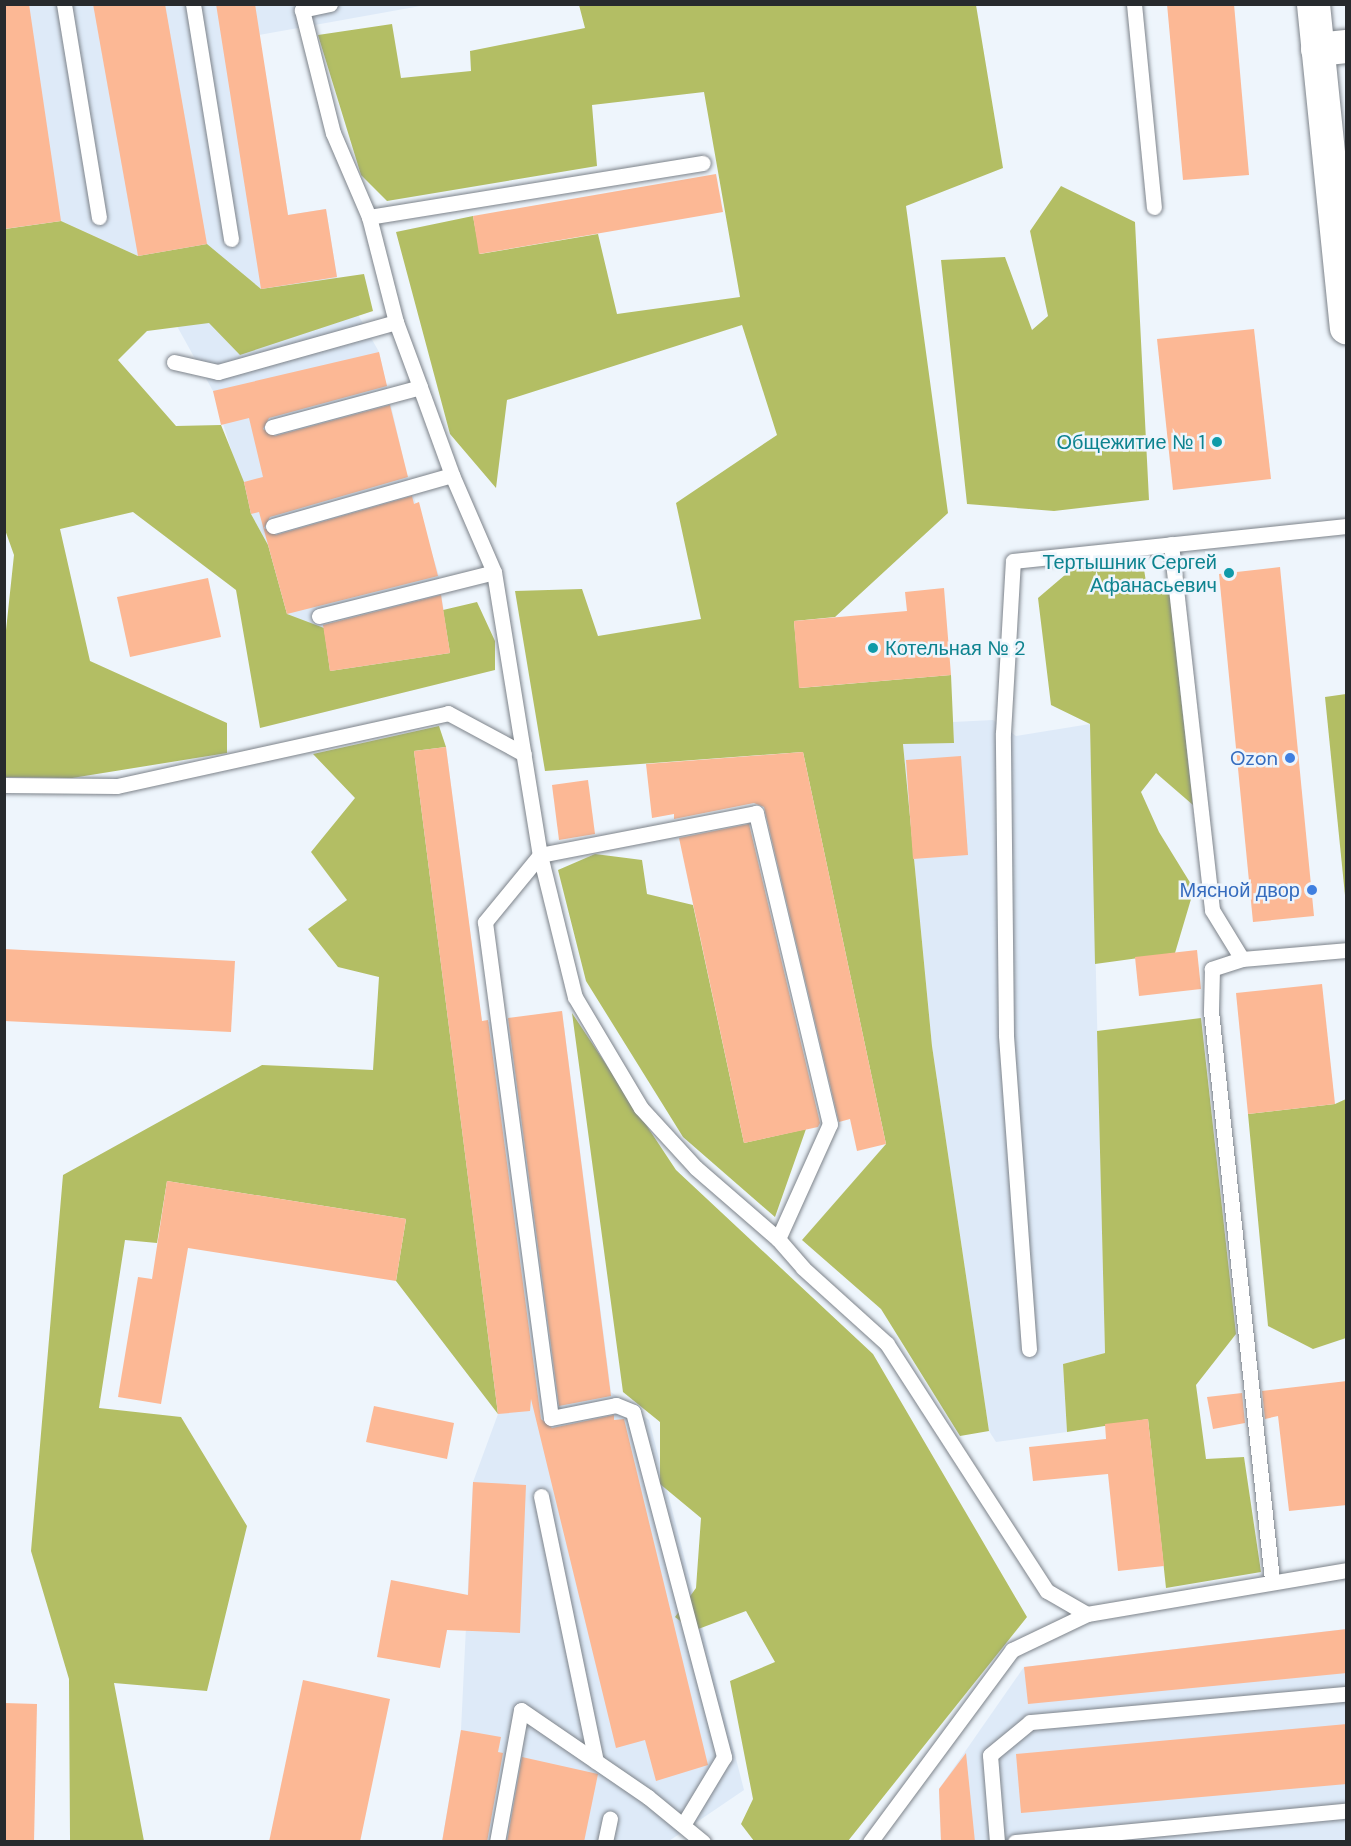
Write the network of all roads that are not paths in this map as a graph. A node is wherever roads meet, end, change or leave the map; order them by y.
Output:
1 (64, 4) edge
2 (193, 4) edge
3 (330, 4) edge
4 (1134, 4) edge
5 (1313, 4) edge
6 (301, 7) edge
7 (1332, 48) edge
8 (703, 163) dead end
9 (1154, 207) dead end
10 (99, 217) dead end
11 (369, 217) junction
12 (231, 239) dead end
13 (396, 322) junction
14 (1347, 327) edge
15 (174, 362) dead end
16 (420, 387) junction
17 (272, 427) dead end
18 (452, 475) junction
19 (273, 526) dead end
20 (1347, 526) edge
21 (1172, 544) junction
22 (494, 572) junction
23 (319, 616) dead end
24 (524, 754) junction
25 (4, 785) edge
26 (540, 855) junction
27 (1347, 950) edge
28 (1242, 959) junction
29 (778, 1239) junction
30 (1029, 1349) dead end
31 (541, 1496) dead end
32 (1347, 1570) edge
33 (1272, 1580) junction
34 (1087, 1614) junction
35 (1347, 1694) edge
36 (596, 1761) junction
37 (1347, 1810) edge
38 (610, 1819) dead end
39 (683, 1825) junction
40 (497, 1842) edge
41 (605, 1842) edge
42 (703, 1842) edge
43 (870, 1842) edge
44 (997, 1842) edge
45 (1015, 1842) edge

1 - 10 lane
2 - 12 lane
3 - 6 lane
4 - 9 lane
5 - 7 main road
6 - 11 lane
7 - 14 main road
8 - 11 lane
11 - 13 lane
13 - 15 lane
13 - 16 lane
16 - 17 lane
16 - 18 lane
18 - 19 lane
18 - 22 lane
20 - 21 lane
21 - 28 lane
21 - 30 lane
22 - 23 lane
22 - 24 lane
24 - 25 lane
24 - 26 lane
26 - 29 lane
26 - 29 lane
26 - 39 lane
27 - 28 lane
28 - 33 lane
29 - 34 lane
31 - 36 lane
32 - 33 lane
33 - 34 lane
34 - 43 lane
35 - 44 lane
36 - 39 lane
36 - 40 lane
37 - 45 lane
38 - 41 lane
39 - 42 lane

